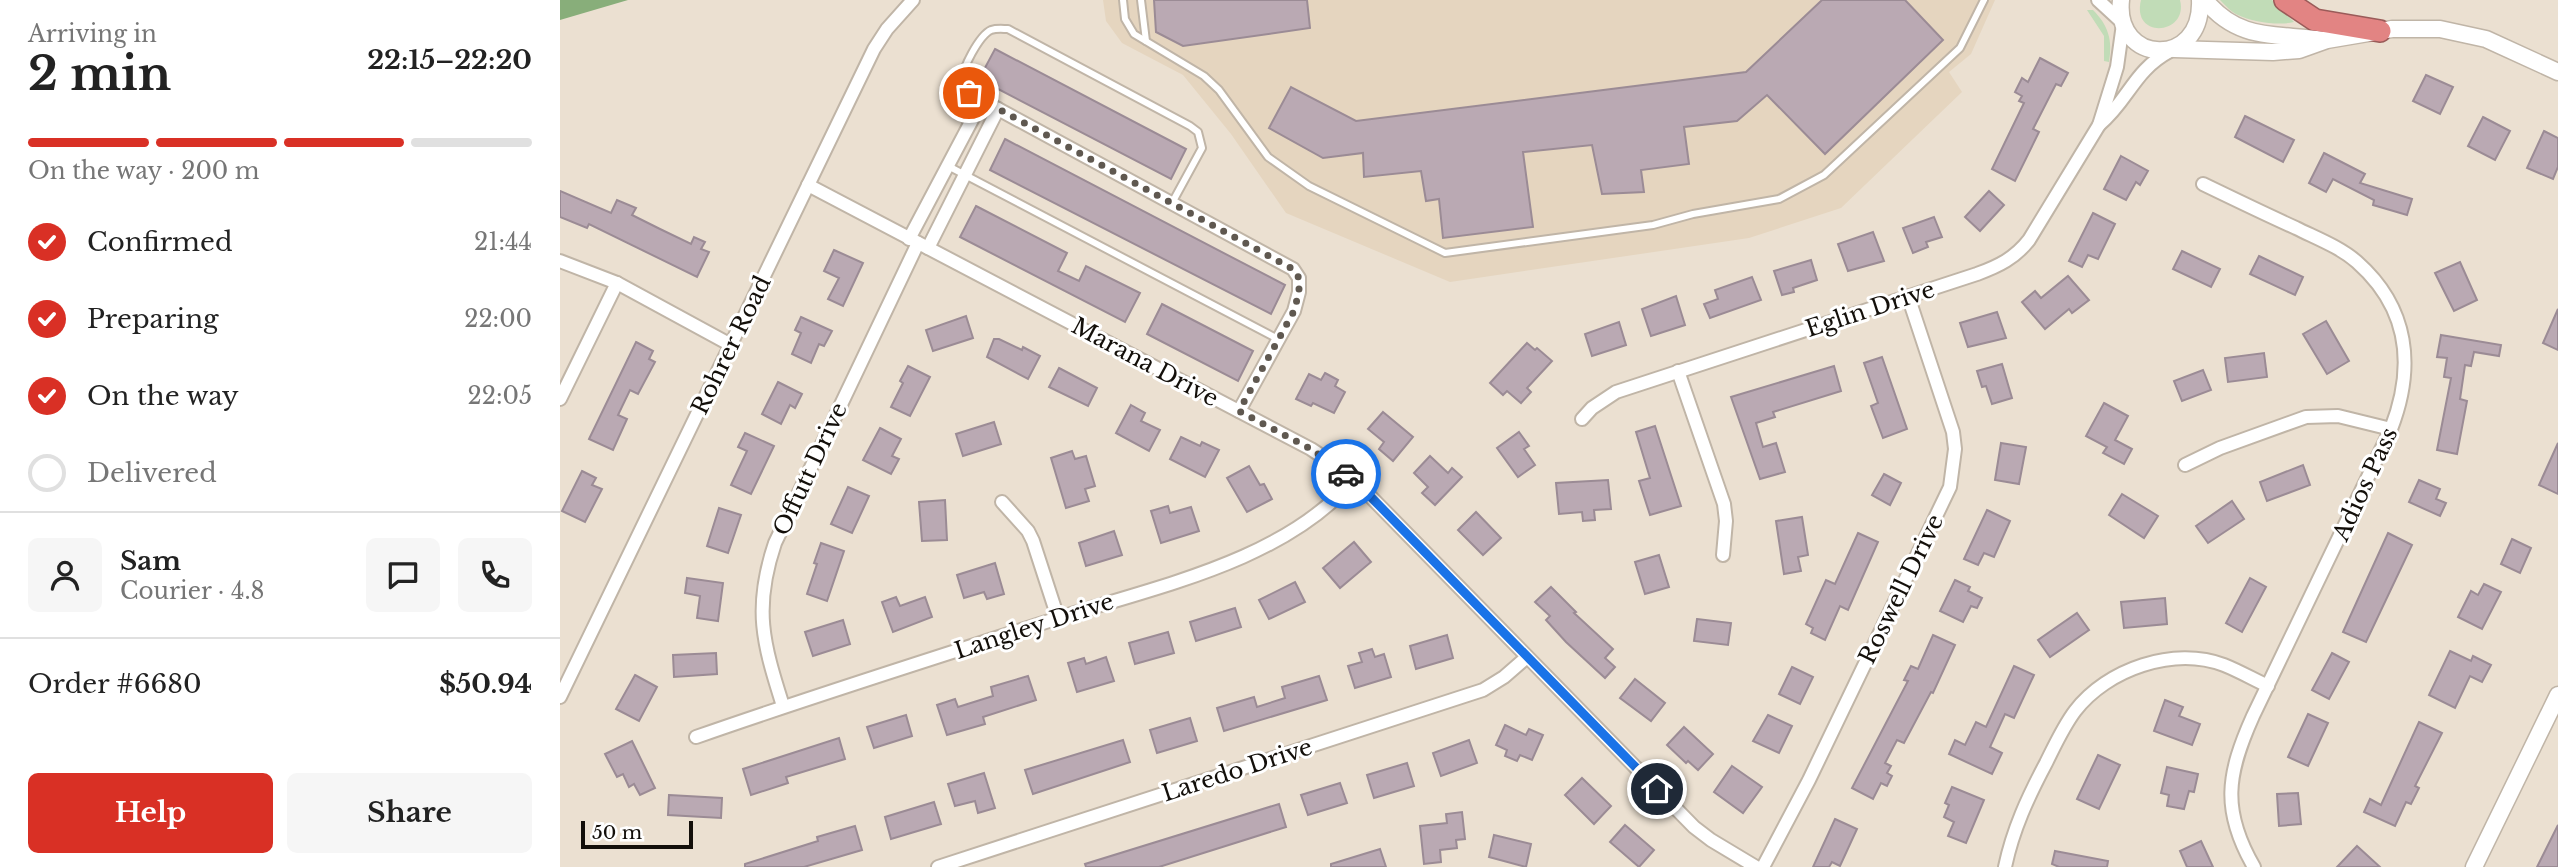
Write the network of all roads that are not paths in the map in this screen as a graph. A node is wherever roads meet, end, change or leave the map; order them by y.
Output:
1 (913, 0) edge
2 (1122, 0) edge
3 (1141, 0) edge
4 (1984, 0) edge
5 (2098, 0) edge
6 (2120, 0) edge
7 (2203, 0) edge
8 (2285, 0) edge
9 (2123, 23) junction
10 (2380, 31) junction
11 (2327, 40) junction
12 (1146, 41) junction
13 (2173, 50) junction
14 (2558, 72) edge
15 (982, 101) junction
16 (999, 109) junction
17 (2099, 125) junction
18 (948, 166) junction
19 (965, 174) junction
20 (2203, 184) dead end
21 (808, 186) junction
22 (1172, 203) junction
23 (918, 243) junction
24 (560, 261) edge
25 (617, 283) junction
26 (1908, 296) junction
27 (1278, 339) junction
28 (731, 345) junction
29 (1678, 371) junction
30 (560, 399) edge
31 (1239, 411) junction
32 (1582, 419) dead end
33 (2392, 429) junction
34 (2185, 465) dead end
35 (1353, 480) junction
36 (1002, 502) dead end
37 (1723, 555) dead end
38 (1058, 618) junction
39 (1527, 657) junction
40 (2268, 686) junction
41 (2558, 695) edge
42 (560, 697) edge
43 (783, 706) junction
44 (696, 737) dead end
45 (939, 867) edge
46 (1756, 867) edge
47 (1763, 867) edge
48 (2005, 867) edge
49 (2254, 867) edge
50 (2474, 867) edge

1 - 21 street, Rohrer Road
2 - 12 lane
3 - 12 lane
4 - 12 lane
5 - 9 street
6 - 9 street
7 - 11 street
7 - 13 street
8 - 10 highway
9 - 13 street
9 - 17 street, Eglin Drive
10 - 11 street
10 - 14 street
11 - 13 street
13 - 17 street, Eglin Drive
15 - 16 street
15 - 18 street
15 - 22 lane
16 - 19 street
16 - 22 street
17 - 26 street, Eglin Drive
18 - 19 lane
18 - 23 street
19 - 23 street
19 - 27 lane
20 - 33 street, Adios Pass
21 - 23 street, Marana Drive
21 - 28 street, Rohrer Road
22 - 27 street
23 - 31 street, Marana Drive
23 - 43 street, Offutt Drive
24 - 25 street
25 - 28 street
25 - 30 street
26 - 29 street, Eglin Drive
26 - 47 street, Roswell Drive
27 - 31 street
28 - 42 street, Rohrer Road
29 - 32 street, Eglin Drive
29 - 37 street
31 - 35 street, Marana Drive
33 - 34 street
33 - 40 street, Adios Pass
35 - 38 street, Langley Drive
35 - 39 street, Marana Drive
36 - 38 street
38 - 43 street, Langley Drive
39 - 45 street, Laredo Drive
39 - 46 street, Marana Drive
40 - 48 street
40 - 49 street, Adios Pass
41 - 50 street
43 - 44 street, Langley Drive

